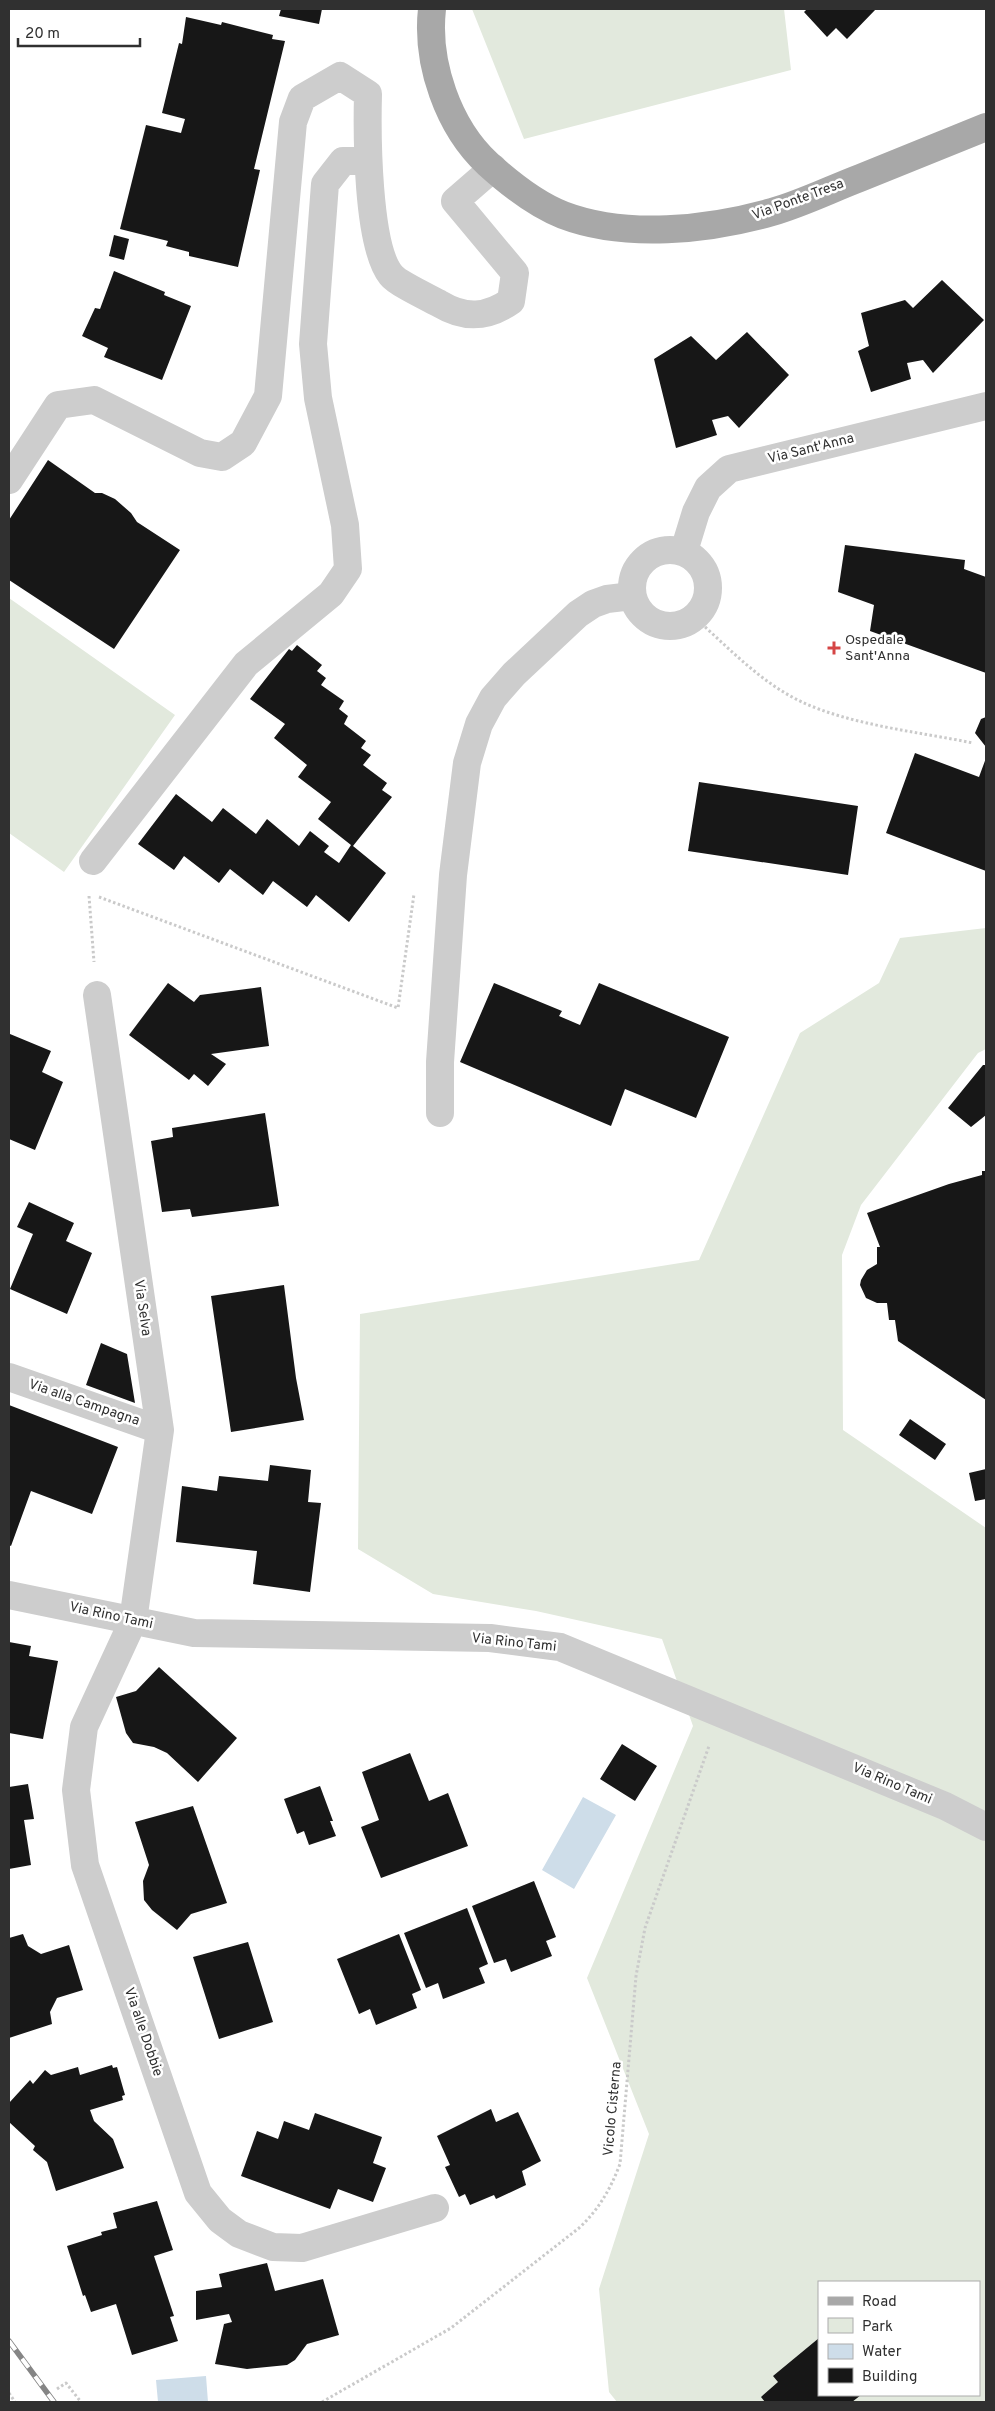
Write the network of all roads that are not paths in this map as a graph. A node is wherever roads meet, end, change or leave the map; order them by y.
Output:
1 (432, 9) edge
2 (986, 127) edge
3 (367, 161) junction
4 (493, 168) junction
5 (986, 406) edge
6 (9, 480) edge
7 (684, 551) junction
8 (632, 596) junction
9 (93, 861) dead end
10 (97, 995) road end
11 (440, 1113) dead end
12 (9, 1377) edge
13 (160, 1430) junction
14 (9, 1595) edge
15 (133, 1621) junction
16 (986, 1828) edge
17 (434, 2208) dead end

1 - 4 main road, Via Ponte Tresa
2 - 4 main road, Via Ponte Tresa
3 - 4 street
3 - 6 street
3 - 9 street
5 - 7 street, Via Sant'Anna
7 - 8 street
7 - 8 street
8 - 11 street
10 - 13 street, Via Selva
12 - 13 street, Via alla Campagna
13 - 15 street, Via Selva
14 - 15 street, Via Rino Tami
15 - 16 street, Via Rino Tami
15 - 17 street, Via alle Dobbie

